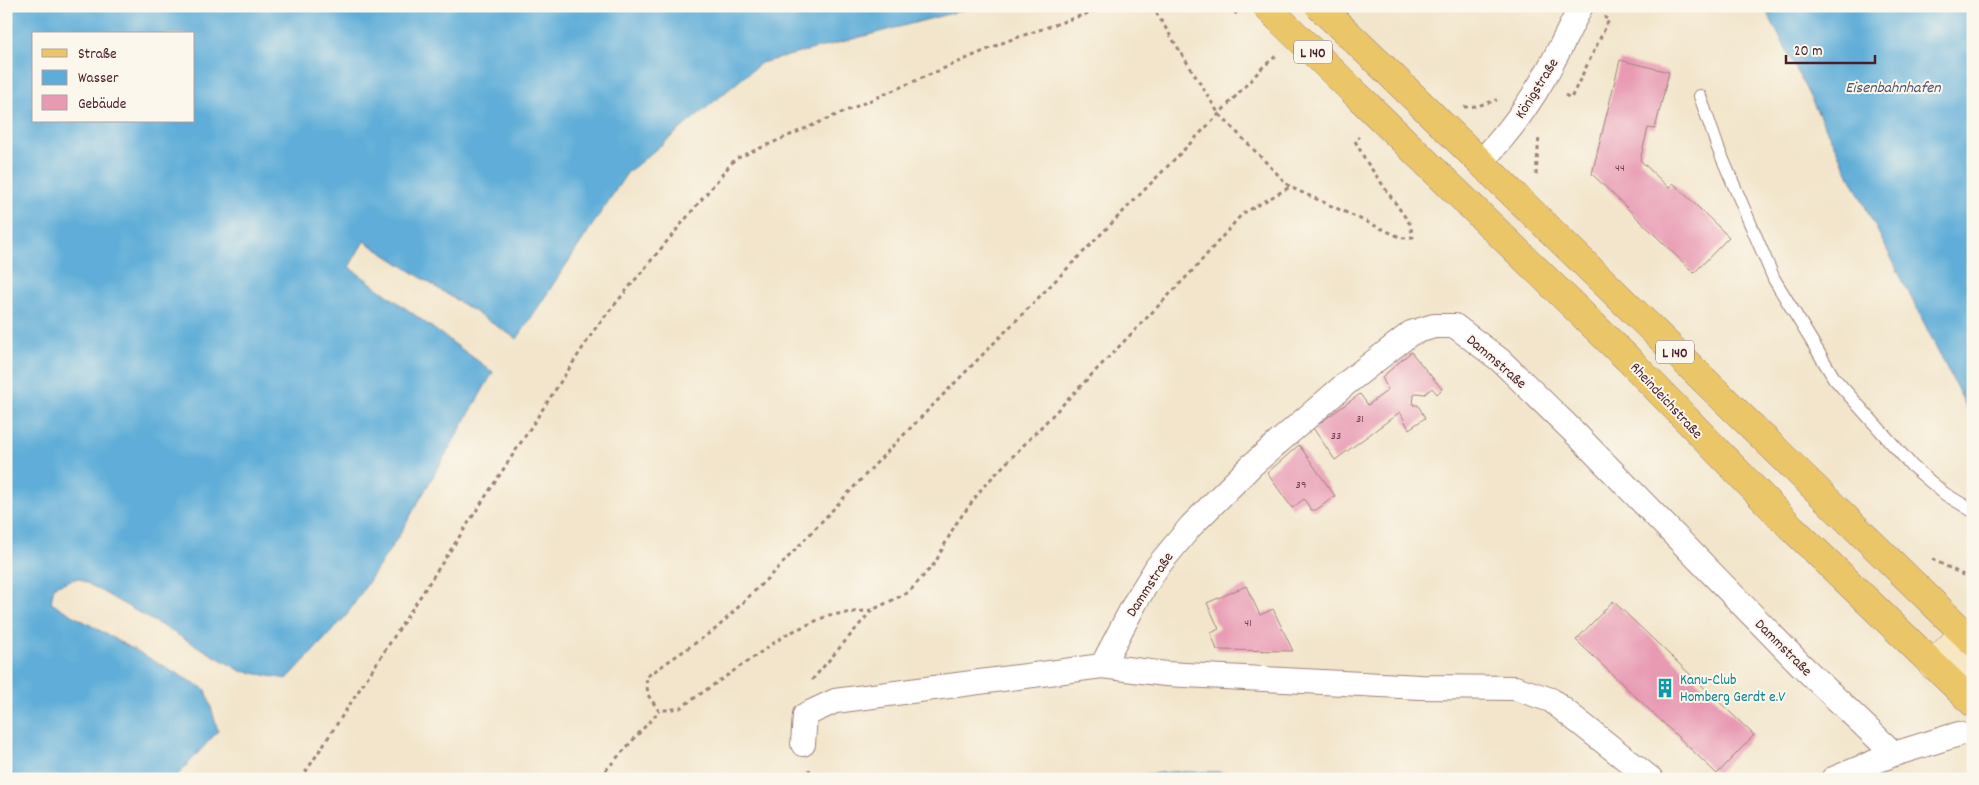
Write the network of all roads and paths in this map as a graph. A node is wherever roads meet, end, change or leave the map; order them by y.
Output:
1 (1109, 6) edge
2 (1152, 6) edge
3 (1266, 6) edge
4 (1319, 6) edge
5 (1581, 6) edge
6 (1609, 20) dead end
7 (1263, 67) dead end
8 (1559, 93) dead end
9 (1700, 96) dead end
10 (1218, 114) junction
11 (1355, 141) dead end
12 (1480, 162) junction
13 (1290, 187) junction
14 (1973, 511) edge
15 (872, 610) junction
16 (1970, 635) edge
17 (1932, 665) junction
18 (1973, 665) edge
19 (1102, 666) junction
20 (1973, 703) edge
21 (659, 711) junction
22 (805, 715) junction
23 (1959, 734) dead end
24 (803, 744) dead end
25 (1894, 754) junction
26 (300, 779) edge
27 (592, 779) edge
28 (1651, 779) edge
29 (1833, 779) edge

1 - 26 path
2 - 10 path
3 - 17 main road, Rheindeichstraße / L 140, bridge
4 - 12 main road, L 140, bridge
5 - 12 street, Königstraße, bridge
6 - 8 path
7 - 10 path
9 - 14 lane
10 - 13 path
10 - 21 path
11 - 13 path
12 - 16 main road, L 140
13 - 15 path
15 - 21 path
15 - 22 path
16 - 17 street
17 - 18 street
17 - 20 main road, Rheindeichstraße / L 140
19 - 22 street
19 - 25 street, Dammstraße
19 - 28 street
21 - 27 path
22 - 24 street
23 - 25 street
25 - 29 street

